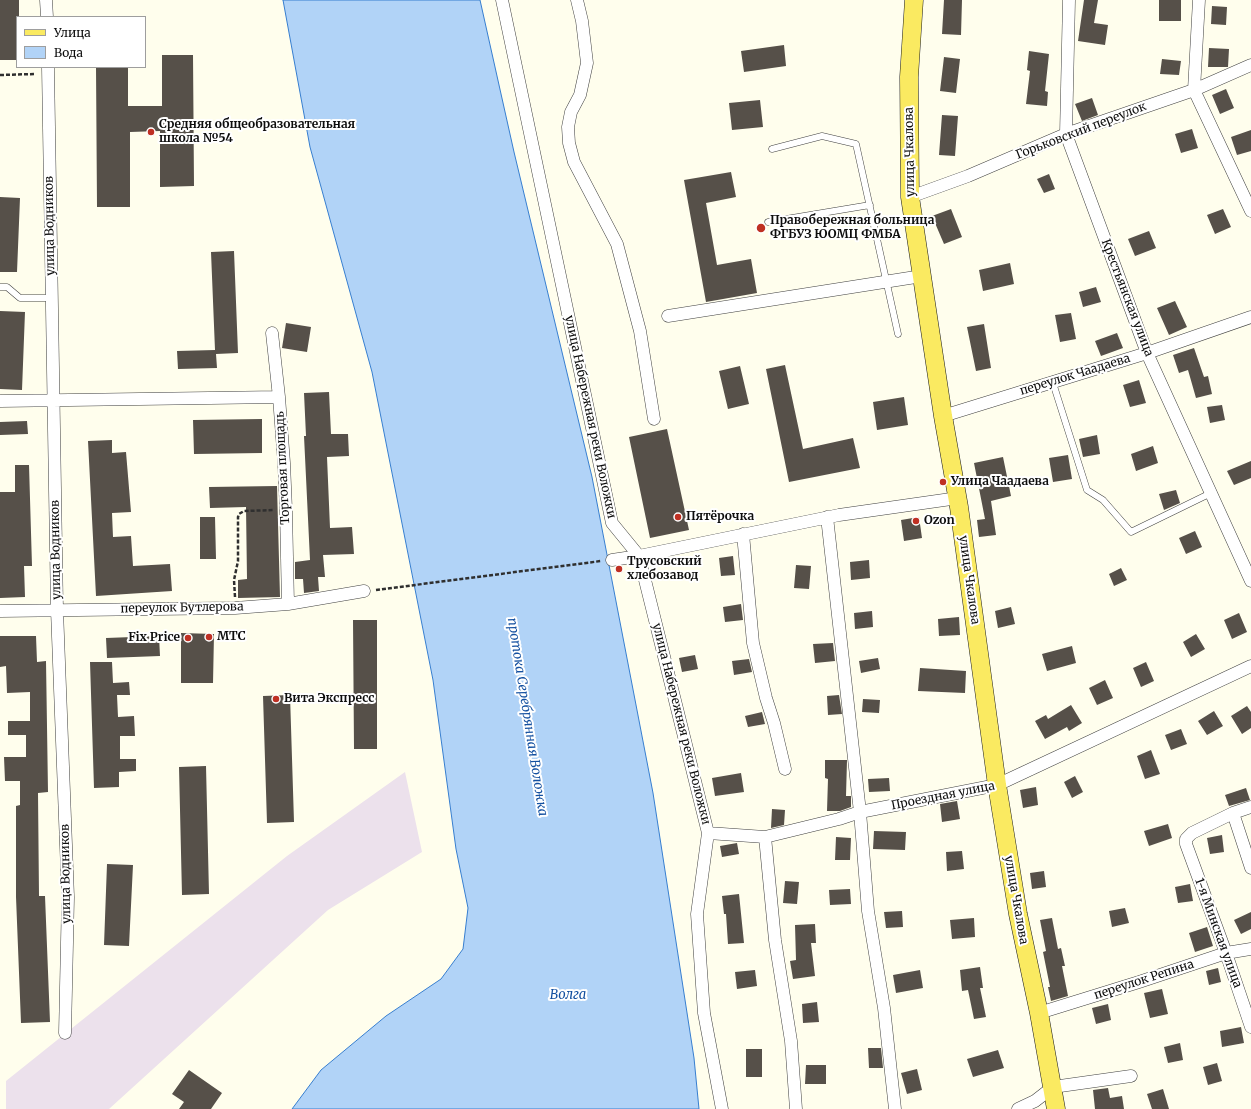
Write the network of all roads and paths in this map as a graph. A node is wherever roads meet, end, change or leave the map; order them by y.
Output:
1 (46, 0) edge
2 (502, 0) edge
3 (577, 0) edge
4 (914, 0) edge
5 (1068, 0) edge
6 (1198, 0) edge
7 (47, 16) edge
8 (1251, 65) edge
9 (43, 70) edge
10 (0, 75) edge
11 (1194, 90) junction
12 (1066, 134) junction
13 (772, 149) dead end
14 (910, 197) junction
15 (870, 204) junction
16 (1251, 211) edge
17 (768, 222) dead end
18 (922, 276) junction
19 (887, 282) junction
20 (0, 287) edge
21 (52, 298) junction
22 (668, 316) dead end
23 (1251, 317) edge
24 (272, 333) dead end
25 (898, 334) dead end
26 (1147, 353) junction
27 (1053, 383) junction
28 (279, 397) junction
29 (54, 400) junction
30 (0, 401) edge
31 (943, 416) junction
32 (654, 419) dead end
33 (1211, 493) junction
34 (958, 498) junction
35 (286, 510) junction
36 (827, 517) junction
37 (743, 534) junction
38 (639, 556) junction
39 (612, 560) joint
40 (1251, 581) edge
41 (364, 591) joint
42 (288, 604) junction
43 (235, 608) junction
44 (57, 610) junction
45 (0, 611) edge
46 (1251, 666) edge
47 (785, 768) dead end
48 (997, 785) junction
49 (1251, 807) edge
50 (860, 812) junction
51 (1233, 813) junction
52 (708, 833) junction
53 (765, 837) junction
54 (1251, 868) edge
55 (1251, 949) edge
56 (1226, 953) junction
57 (1038, 1013) junction
58 (1251, 1027) edge
59 (65, 1033) dead end
60 (1131, 1076) dead end
61 (1053, 1087) junction
62 (722, 1109) edge
63 (796, 1109) edge
64 (895, 1109) edge
65 (1018, 1109) edge
66 (1056, 1109) edge

1 - 7 street
2 - 38 street, улица Набережная реки Воложки
3 - 32 street
4 - 14 main road, улица Чкалова
5 - 12 street, Крестьянская улица
6 - 11 street
8 - 11 street, Горьковский переулок
9 - 10 path
9 - 21 street, улица Водников
11 - 12 street, Горьковский переулок
11 - 16 street
12 - 14 street, Горьковский переулок
12 - 26 street, Крестьянская улица
13 - 15 lane
14 - 18 main road, улица Чкалова
15 - 17 lane
15 - 19 lane
18 - 19 street
18 - 31 main road, улица Чкалова
19 - 22 street
19 - 25 lane
20 - 21 lane
21 - 29 street, улица Водников
23 - 26 street, переулок Чаадаева
24 - 28 street, Торговая площадь
26 - 27 street, переулок Чаадаева
26 - 33 street, Крестьянская улица
27 - 31 street, переулок Чаадаева
27 - 33 lane
28 - 29 street
28 - 35 street, Торговая площадь
29 - 30 street
29 - 44 street, улица Водников
31 - 34 main road, улица Чкалова
33 - 40 street, Крестьянская улица
34 - 36 street
34 - 48 main road, улица Чкалова
35 - 42 street, Торговая площадь
35 - 43 path
36 - 37 street
36 - 50 street
37 - 38 street
37 - 47 street
38 - 39 street
38 - 52 street, улица Набережная реки Воложки
39 - 41 path
41 - 42 street, переулок Бутлерова
42 - 43 street, переулок Бутлерова
43 - 44 street, переулок Бутлерова
44 - 45 street, переулок Бутлерова
44 - 59 street, улица Водников
46 - 48 street, Проездная улица
48 - 50 street, Проездная улица
48 - 57 main road, улица Чкалова
49 - 51 street
50 - 53 street, Проездная улица
50 - 64 street
51 - 54 street
51 - 56 street, 1-я Минская улица
52 - 53 street, Проездная улица
52 - 62 street, улица Набережная реки Воложки
53 - 63 street
55 - 56 street, переулок Репина
56 - 57 street, переулок Репина
56 - 58 street, 1-я Минская улица
57 - 61 main road, улица Чкалова
60 - 61 street
61 - 65 street
61 - 66 main road, улица Чкалова

